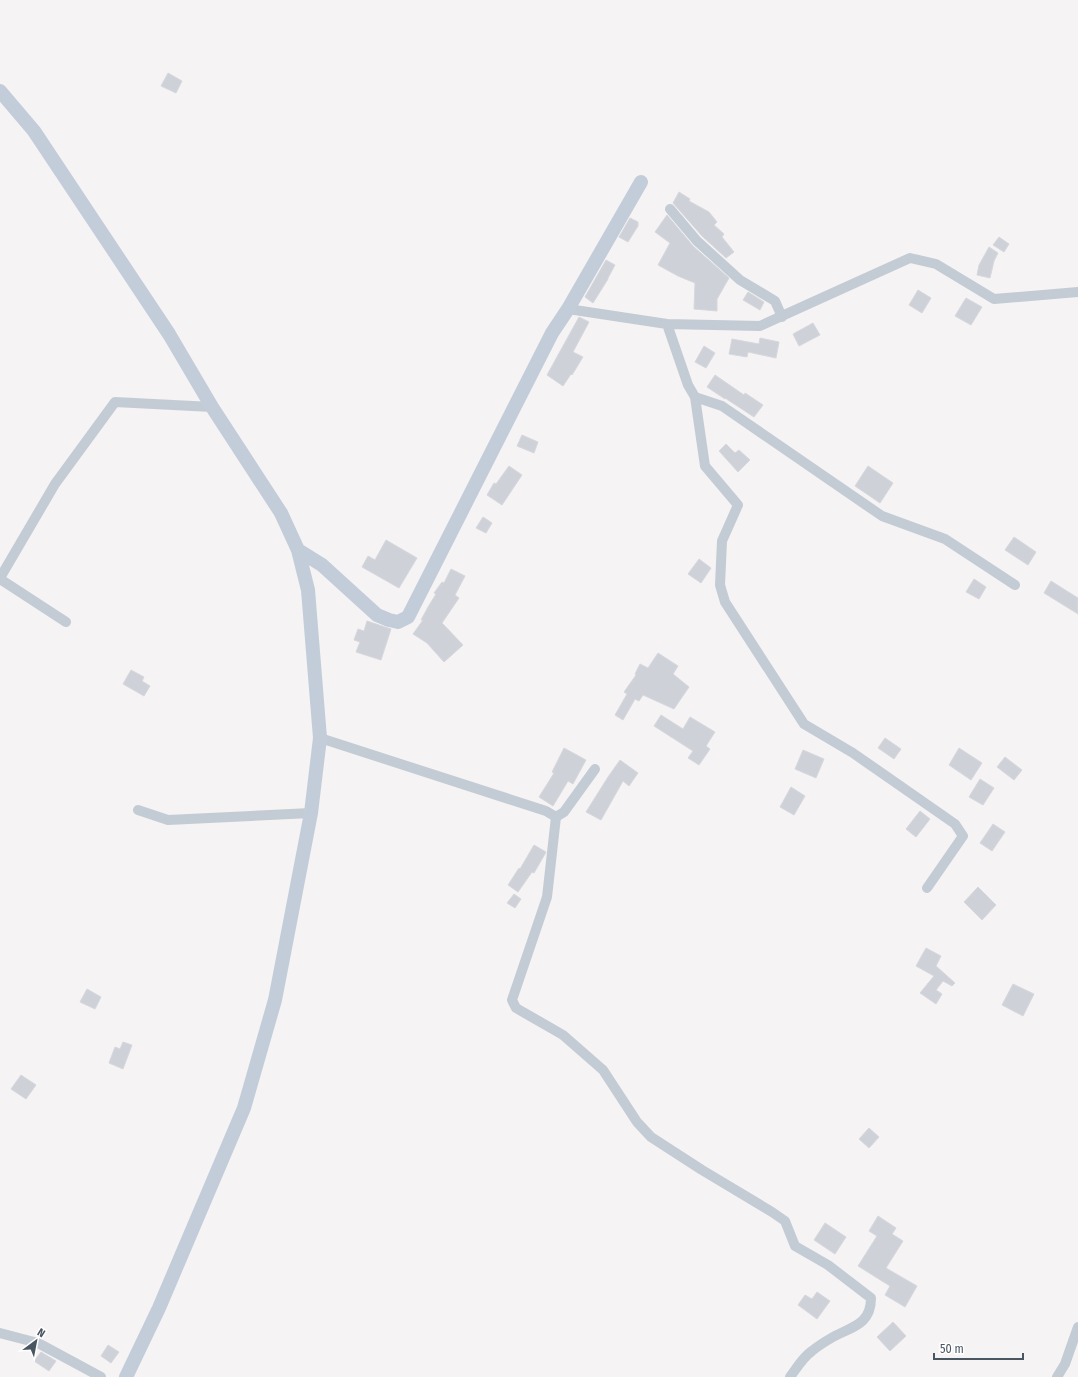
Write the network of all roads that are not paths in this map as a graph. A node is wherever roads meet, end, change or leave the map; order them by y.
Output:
1 (0, 91) edge
2 (641, 182) dead end
3 (670, 209) dead end
4 (1078, 292) edge
5 (568, 309) junction
6 (782, 317) junction
7 (667, 324) junction
8 (695, 396) junction
9 (212, 407) junction
10 (298, 550) junction
11 (0, 579) edge
12 (1014, 585) dead end
13 (66, 622) dead end
14 (320, 738) junction
15 (595, 769) dead end
16 (138, 810) dead end
17 (312, 813) junction
18 (556, 817) junction
19 (927, 888) dead end
20 (1078, 1327) edge
21 (0, 1333) edge
22 (101, 1377) edge
23 (126, 1377) edge
24 (790, 1377) edge
25 (1057, 1377) edge

1 - 9 main road
2 - 5 main road
3 - 6 street
4 - 6 street
5 - 7 street
5 - 10 main road
6 - 7 street
7 - 8 street
8 - 12 street
8 - 19 street
9 - 10 main road
9 - 11 street
10 - 14 main road
11 - 13 street
14 - 17 main road
14 - 18 street
15 - 18 street
16 - 17 street
17 - 23 main road
18 - 24 street
20 - 25 street
21 - 22 street

